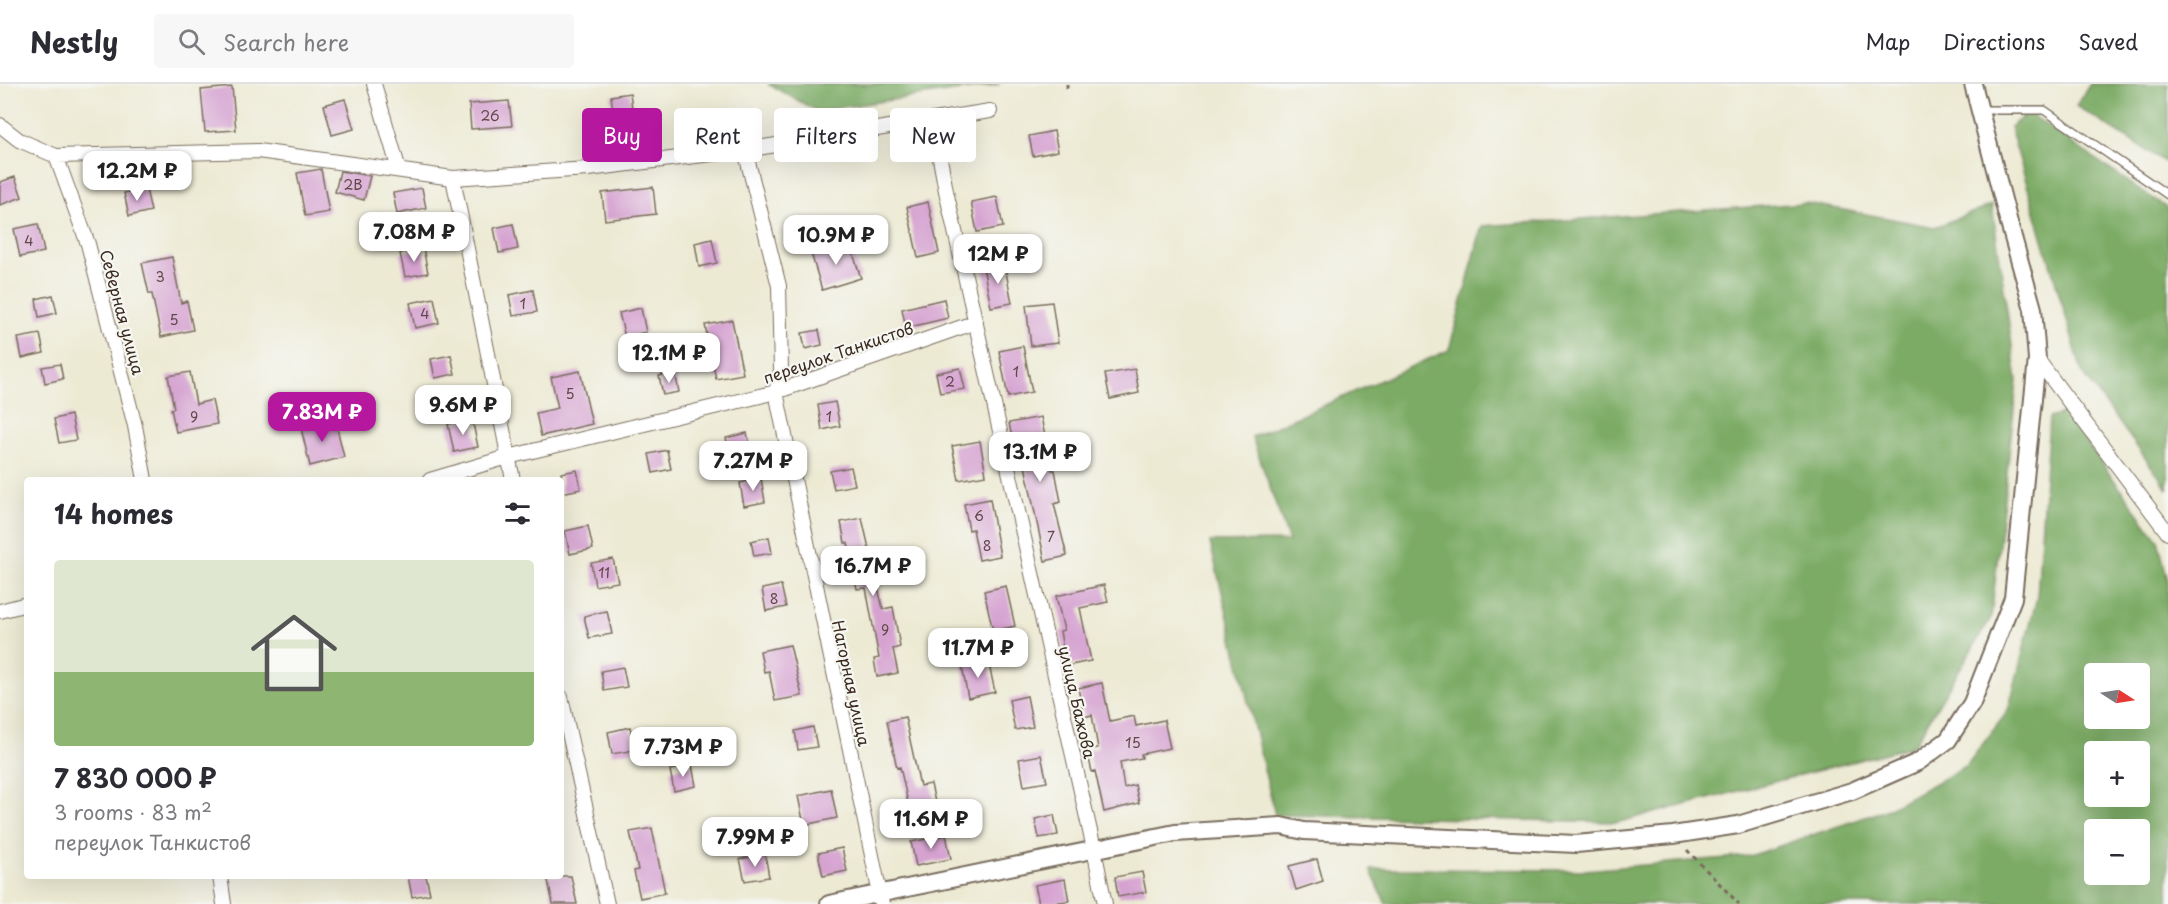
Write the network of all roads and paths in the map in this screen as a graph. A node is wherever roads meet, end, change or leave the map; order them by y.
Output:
1 (374, 84) edge
2 (1067, 84) edge
3 (1973, 84) edge
4 (1068, 89) dead end
5 (1980, 110) junction
6 (990, 111) dead end
7 (976, 113) edge
8 (0, 125) edge
9 (890, 128) edge
10 (762, 147) edge
11 (56, 156) junction
12 (674, 159) edge
13 (748, 162) edge
14 (942, 162) edge
15 (399, 170) junction
16 (453, 178) junction
17 (2168, 195) edge
18 (976, 322) junction
19 (2037, 359) junction
20 (776, 392) junction
21 (508, 457) junction
22 (144, 477) edge
23 (440, 477) edge
24 (512, 477) edge
25 (2168, 533) edge
26 (24, 605) edge
27 (0, 611) edge
28 (564, 710) edge
29 (1673, 835) junction
30 (1094, 849) junction
31 (220, 879) edge
32 (880, 899) edge
33 (224, 904) edge
34 (607, 904) edge
35 (829, 904) edge
36 (1105, 904) edge
37 (1739, 904) edge

1 - 15 street
2 - 4 path
3 - 5 street
5 - 17 lane
5 - 19 street
6 - 7 street
8 - 11 street
9 - 10 street
11 - 15 street
11 - 22 street, Северная улица
12 - 16 street
13 - 20 street, Нагорная улица
14 - 18 street, улица Бажова
15 - 16 street
16 - 21 street
18 - 20 street, переулок Танкистов
18 - 30 street, улица Бажова
19 - 25 street
19 - 29 street
20 - 21 street, переулок Танкистов
20 - 32 street, Нагорная улица
21 - 23 street, переулок Танкистов
21 - 24 street
26 - 27 street
28 - 34 street
29 - 30 street
29 - 37 path
30 - 32 street
30 - 36 street, улица Бажова
31 - 33 street
32 - 35 street

